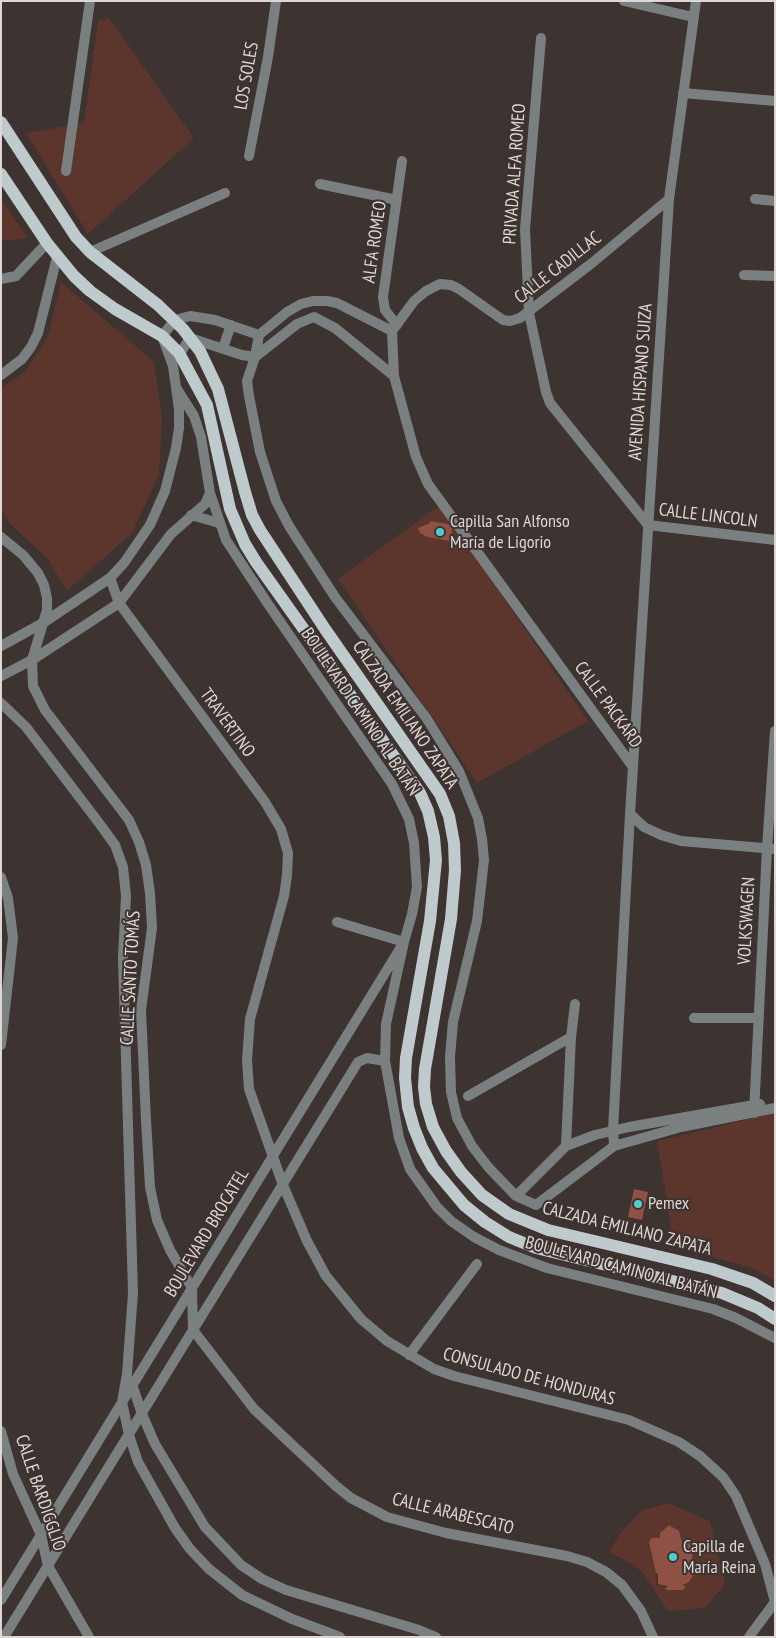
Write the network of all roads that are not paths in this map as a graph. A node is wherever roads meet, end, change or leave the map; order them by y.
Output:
1 (90, 1) edge
2 (276, 1) edge
3 (624, 1) edge
4 (696, 1) edge
5 (693, 17) junction
6 (541, 38) dead end
7 (683, 93) junction
8 (775, 101) edge
9 (1, 122) edge
10 (249, 156) dead end
11 (402, 160) dead end
12 (66, 171) dead end
13 (1, 174) edge
14 (320, 184) dead end
15 (225, 193) dead end
16 (669, 199) junction
17 (755, 199) dead end
18 (397, 200) junction
19 (775, 201) edge
20 (47, 243) junction
21 (90, 252) junction
22 (57, 257) junction
23 (744, 274) dead end
24 (775, 276) edge
25 (1, 279) edge
26 (313, 301) junction
27 (529, 313) junction
28 (314, 317) junction
29 (175, 320) junction
30 (231, 325) junction
31 (394, 328) junction
32 (259, 334) junction
33 (162, 336) junction
34 (190, 338) junction
35 (223, 348) junction
36 (178, 353) junction
37 (255, 357) junction
38 (174, 366) junction
39 (1, 375) edge
40 (394, 376) junction
41 (177, 390) junction
42 (210, 492) junction
43 (191, 515) junction
44 (219, 523) junction
45 (648, 525) junction
46 (1, 537) edge
47 (775, 540) edge
48 (110, 578) junction
49 (119, 603) junction
50 (43, 623) junction
51 (1, 646) edge
52 (32, 660) junction
53 (1, 676) edge
54 (1, 702) edge
55 (775, 732) edge
56 (633, 767) junction
57 (630, 814) junction
58 (771, 848) edge
59 (1, 876) edge
60 (284, 896) joint
61 (337, 922) dead end
62 (404, 942) junction
63 (575, 1004) dead end
64 (694, 1018) dead end
65 (759, 1018) junction
66 (572, 1037) junction
67 (1, 1045) edge
68 (385, 1061) junction
69 (468, 1096) dead end
70 (775, 1101) edge
71 (775, 1108) edge
72 (754, 1109) junction
73 (613, 1130) junction
74 (566, 1146) junction
75 (614, 1146) junction
76 (273, 1156) junction
77 (283, 1185) junction
78 (516, 1196) junction
79 (477, 1264) dead end
80 (192, 1288) junction
81 (775, 1296) edge
82 (775, 1319) edge
83 (193, 1330) junction
84 (775, 1338) edge
85 (409, 1355) junction
86 (127, 1374) junction
87 (133, 1384) junction
88 (122, 1402) junction
89 (142, 1414) junction
90 (1, 1431) edge
91 (129, 1435) junction
92 (41, 1535) junction
93 (48, 1566) junction
94 (1, 1600) edge
95 (775, 1602) edge
96 (4, 1637) edge
97 (89, 1637) edge
98 (340, 1637) edge
99 (436, 1637) edge
100 (653, 1637) edge
101 (749, 1637) edge

1 - 12 street
2 - 10 street, LOS SOLES
3 - 5 street
4 - 5 street, AVENIDA HISPANO SUIZA
5 - 7 street, AVENIDA HISPANO SUIZA
6 - 27 street, PRIVADA ALFA ROMEO
7 - 8 street
7 - 16 street, AVENIDA HISPANO SUIZA
9 - 21 main road, CALZADA EMILIANO ZAPATA
11 - 18 street, ALFA ROMEO
13 - 20 main road, CALZADA EMILIANO ZAPATA
14 - 18 street
15 - 21 street
16 - 27 street, CALLE CADILLAC
16 - 45 street, AVENIDA HISPANO SUIZA
17 - 19 street
18 - 31 street, ALFA ROMEO
20 - 22 main road, CALZADA EMILIANO ZAPATA
20 - 25 street
21 - 29 main road, CALZADA EMILIANO ZAPATA
22 - 33 main road, CALZADA EMILIANO ZAPATA
22 - 39 street
23 - 24 street
26 - 28 street
26 - 31 street
26 - 32 street
27 - 31 street, CALLE CADILLAC
27 - 45 street, CALLE LINCOLN
28 - 37 street
28 - 40 street
29 - 30 street
29 - 33 street
29 - 34 main road, CALZADA EMILIANO ZAPATA
30 - 32 street
30 - 35 street
31 - 40 street, CALLE PACKARD
32 - 37 street
33 - 36 main road, CALZADA EMILIANO ZAPATA
33 - 38 street
34 - 35 street
34 - 36 street
34 - 81 main road, CALZADA EMILIANO ZAPATA
35 - 37 street
36 - 38 street
36 - 82 main road, CALZADA EMILIANO ZAPATA
37 - 78 street
38 - 41 street
40 - 56 street, CALLE PACKARD
41 - 42 street, BOULEVARD CAMINO AL BATÁN
41 - 48 street
42 - 43 street
42 - 44 street, BOULEVARD CAMINO AL BATÁN
43 - 44 street
43 - 49 street
44 - 62 street, BOULEVARD CAMINO AL BATÁN
45 - 47 street, CALLE LINCOLN
45 - 56 street, AVENIDA HISPANO SUIZA
46 - 50 street, CALLE SANTO TOMÁS
48 - 49 street, TRAVERTINO
48 - 50 street
49 - 52 street
49 - 60 street, TRAVERTINO
50 - 51 street
50 - 52 street, CALLE SANTO TOMÁS
52 - 53 street
52 - 80 street, CALLE SANTO TOMÁS
54 - 86 street, CALLE SANTO TOMÁS
55 - 58 street, VOLKSWAGEN
56 - 57 street, CALLE PACKARD
57 - 58 street
57 - 73 street, CALLE PACKARD
58 - 65 street, VOLKSWAGEN
59 - 67 street
60 - 76 street, CONSULADO DE HONDURAS
61 - 62 street
62 - 68 street, BOULEVARD CAMINO AL BATÁN
62 - 76 street, BOULEVARD BROCATEL
63 - 66 street
64 - 65 street
65 - 72 street, VOLKSWAGEN
66 - 69 street
66 - 74 street
68 - 77 street
68 - 84 street, BOULEVARD CAMINO AL BATÁN
70 - 72 street
71 - 72 street
72 - 73 street
72 - 75 street
73 - 74 street
73 - 75 street, CALLE PACKARD
74 - 78 street
75 - 78 street
76 - 77 street, CONSULADO DE HONDURAS
76 - 80 street, BOULEVARD BROCATEL
77 - 83 street
77 - 85 street, CONSULADO DE HONDURAS
79 - 85 street
80 - 83 street, CALLE SANTO TOMÁS
80 - 87 street, BOULEVARD BROCATEL
83 - 89 street
83 - 100 street, CALLE ARABESCATO
85 - 95 street, CONSULADO DE HONDURAS
86 - 87 street
86 - 88 street, CALLE SANTO TOMÁS
87 - 88 street, BOULEVARD BROCATEL
87 - 89 street
88 - 91 street
88 - 92 street, BOULEVARD BROCATEL
89 - 91 street
89 - 99 street
90 - 92 street, CALLE BARDIGGLIO
91 - 93 street
91 - 98 street
92 - 93 street, CALLE BARDIGGLIO
92 - 94 street, BOULEVARD BROCATEL
93 - 96 street
93 - 97 street, CALLE BARDIGGLIO
95 - 101 street

